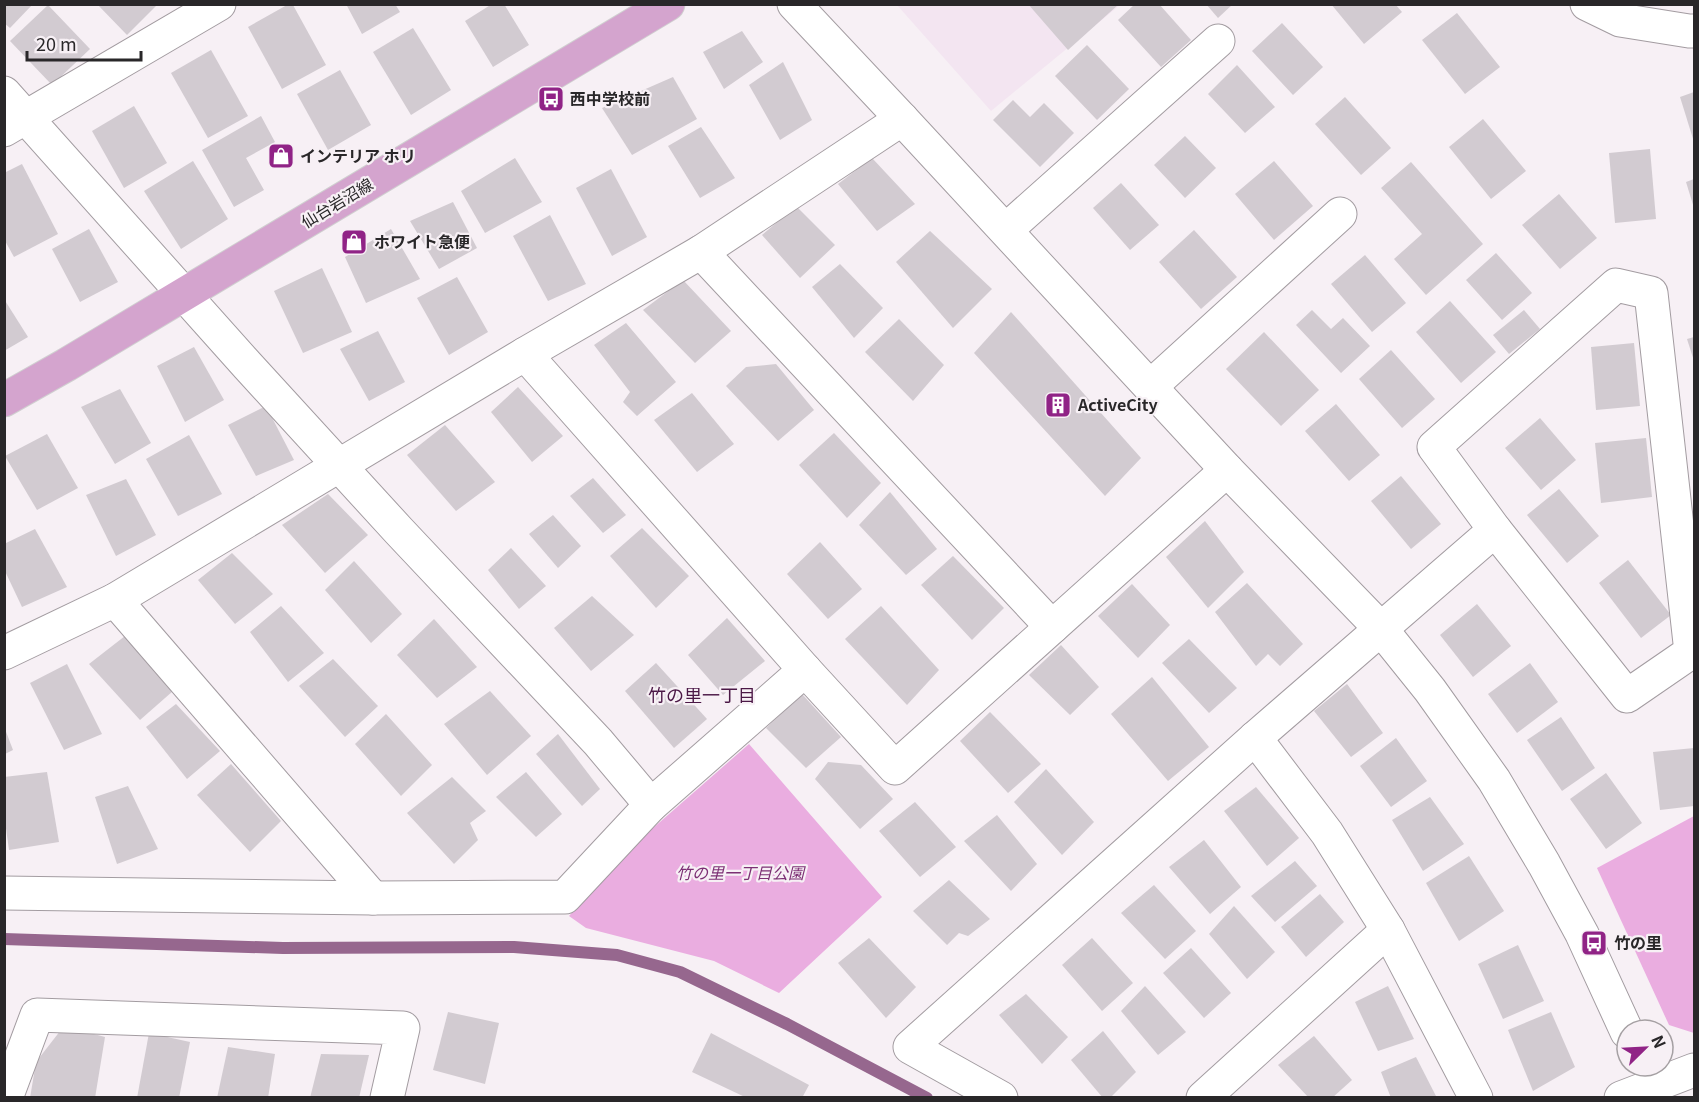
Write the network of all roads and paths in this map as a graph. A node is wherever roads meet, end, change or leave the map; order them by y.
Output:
1 (668, 4) edge
2 (794, 4) edge
3 (1587, 4) edge
4 (215, 6) edge
5 (1695, 31) edge
6 (1218, 41) dead end
7 (4, 93) edge
8 (902, 118) junction
9 (16, 124) edge
10 (1340, 214) dead end
11 (1006, 230) junction
12 (701, 252) junction
13 (184, 295) junction
14 (525, 354) junction
15 (1150, 387) junction
16 (4, 400) edge
17 (339, 465) junction
18 (1227, 470) junction
19 (1495, 530) junction
20 (115, 600) junction
21 (1052, 627) junction
22 (1381, 629) junction
23 (4, 653) edge
24 (805, 670) junction
25 (1255, 738) junction
26 (651, 805) junction
27 (4, 893) edge
28 (373, 898) junction
29 (1388, 930) junction
30 (1621, 1018) edge
31 (1695, 1070) edge
32 (1641, 1087) edge
33 (6, 1098) edge
34 (387, 1098) edge
35 (1001, 1098) edge
36 (1203, 1098) edge
37 (1476, 1098) edge

1 - 13 main road, 仙台岩沼線
2 - 8 street
3 - 5 street
4 - 9 street
6 - 11 street
7 - 9 street
8 - 11 street
8 - 12 street
9 - 13 street
10 - 15 street
11 - 15 street
12 - 14 street
12 - 21 street
13 - 16 main road, 仙台岩沼線
13 - 17 street
14 - 17 street
14 - 24 street
15 - 18 street
17 - 20 street
17 - 26 street
18 - 21 street
18 - 22 street
19 - 19 street
19 - 22 street
20 - 23 street
20 - 28 street
21 - 24 street
22 - 25 street
22 - 30 street
24 - 26 street
25 - 29 street
25 - 35 street
26 - 28 street
27 - 28 street
29 - 36 street
29 - 37 street
31 - 32 street
33 - 34 street

